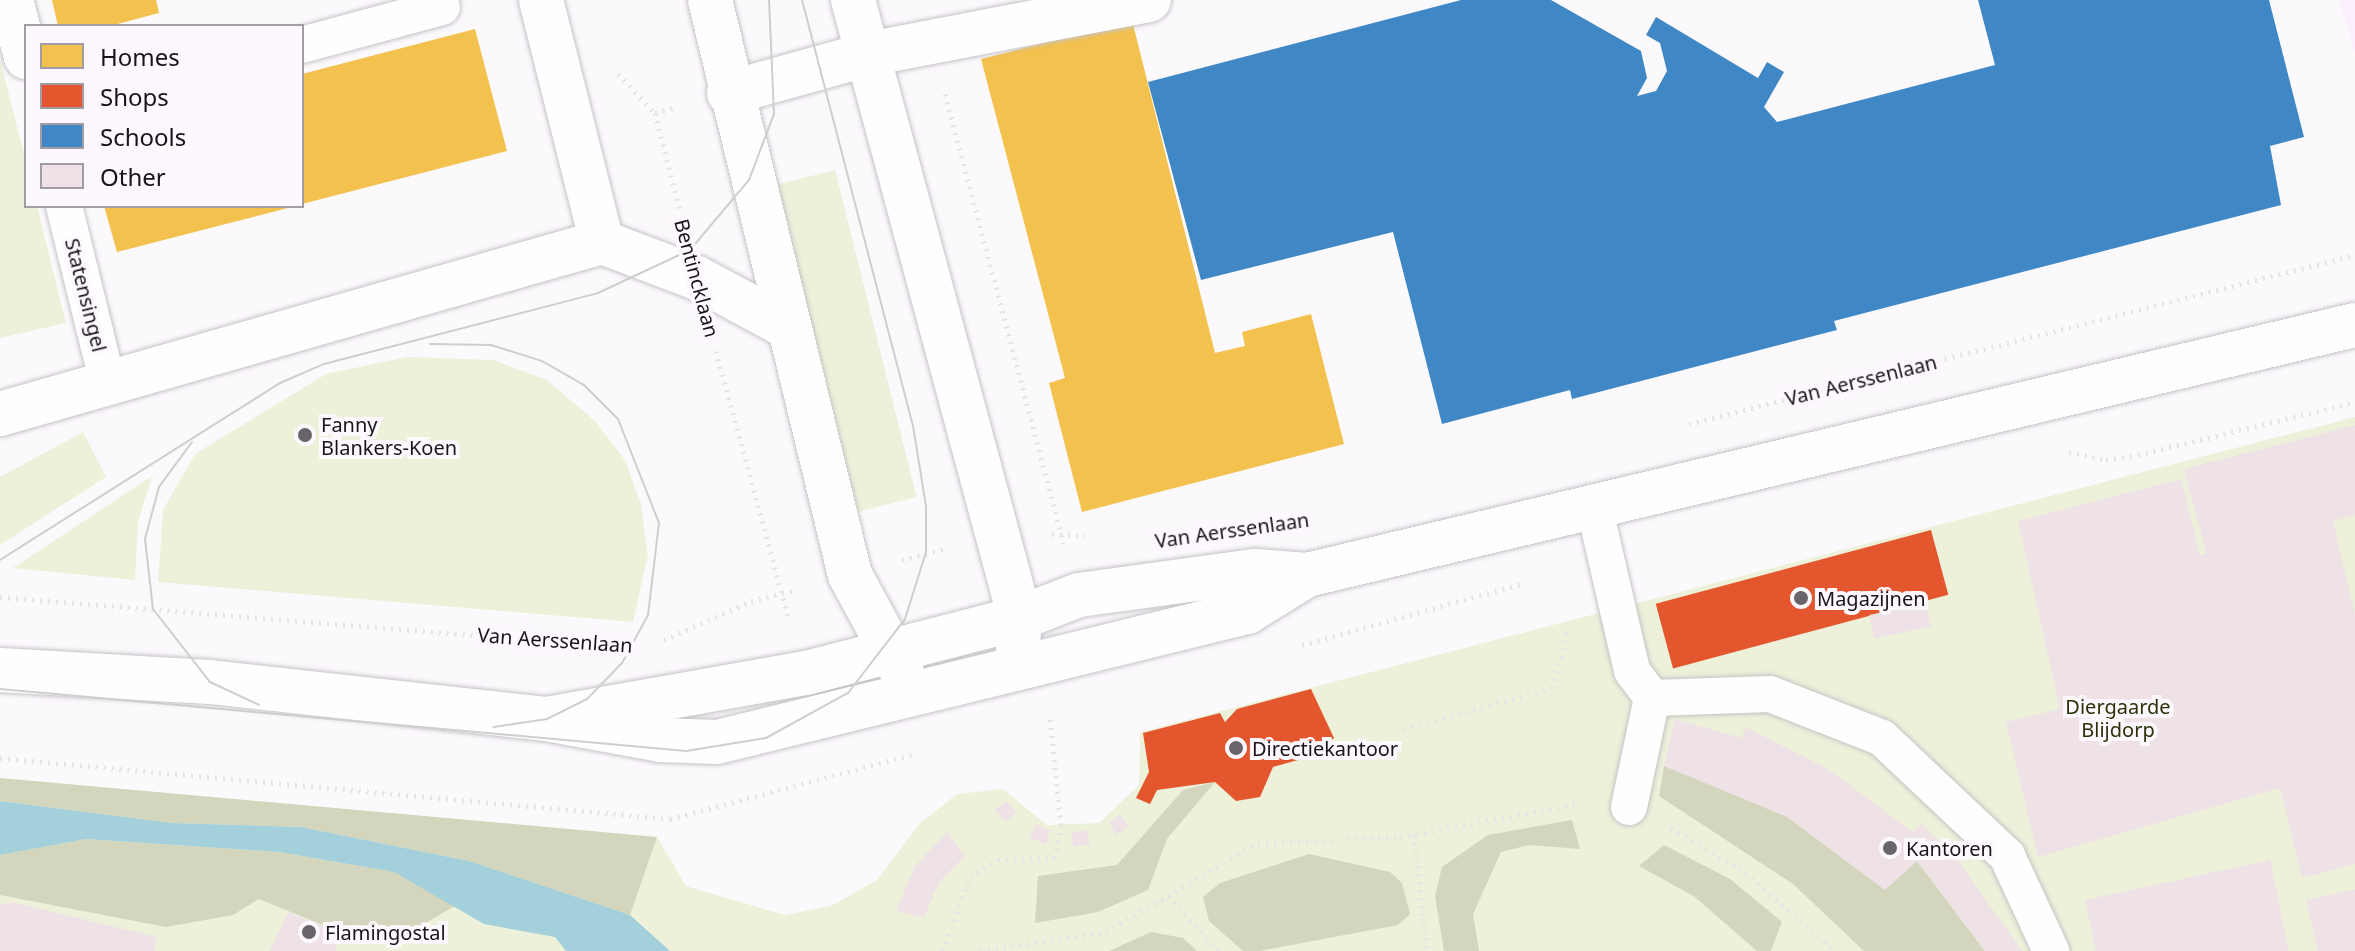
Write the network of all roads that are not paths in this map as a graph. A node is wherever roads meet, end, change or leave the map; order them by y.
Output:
1 (11, 0) edge
2 (541, 0) edge
3 (710, 0) edge
4 (853, 0) edge
5 (1149, 0) edge
6 (442, 7) dead end
7 (304, 44) edge
8 (24, 49) edge
9 (869, 54) junction
10 (729, 93) junction
11 (64, 208) edge
12 (602, 242) junction
13 (2355, 325) edge
14 (786, 326) junction
15 (108, 384) junction
16 (0, 414) edge
17 (1594, 506) junction
18 (1307, 575) junction
19 (1020, 618) junction
20 (886, 650) junction
21 (0, 670) edge
22 (1016, 670) junction
23 (922, 694) junction
24 (1652, 698) junction
25 (547, 719) junction
26 (1629, 807) road end
27 (2051, 951) edge

1 - 8 street
2 - 12 street
3 - 10 street
4 - 9 street
5 - 9 street
6 - 7 lane
9 - 10 street
9 - 19 street
10 - 14 street
11 - 15 lane, Statensingel
12 - 14 street
12 - 15 street
13 - 17 street
14 - 20 street
15 - 16 street
17 - 18 street
17 - 24 lane
18 - 19 street
18 - 22 street
19 - 20 street
19 - 22 street
20 - 23 street
20 - 25 street
21 - 25 street
22 - 23 street
23 - 25 street
24 - 26 lane
24 - 27 lane

